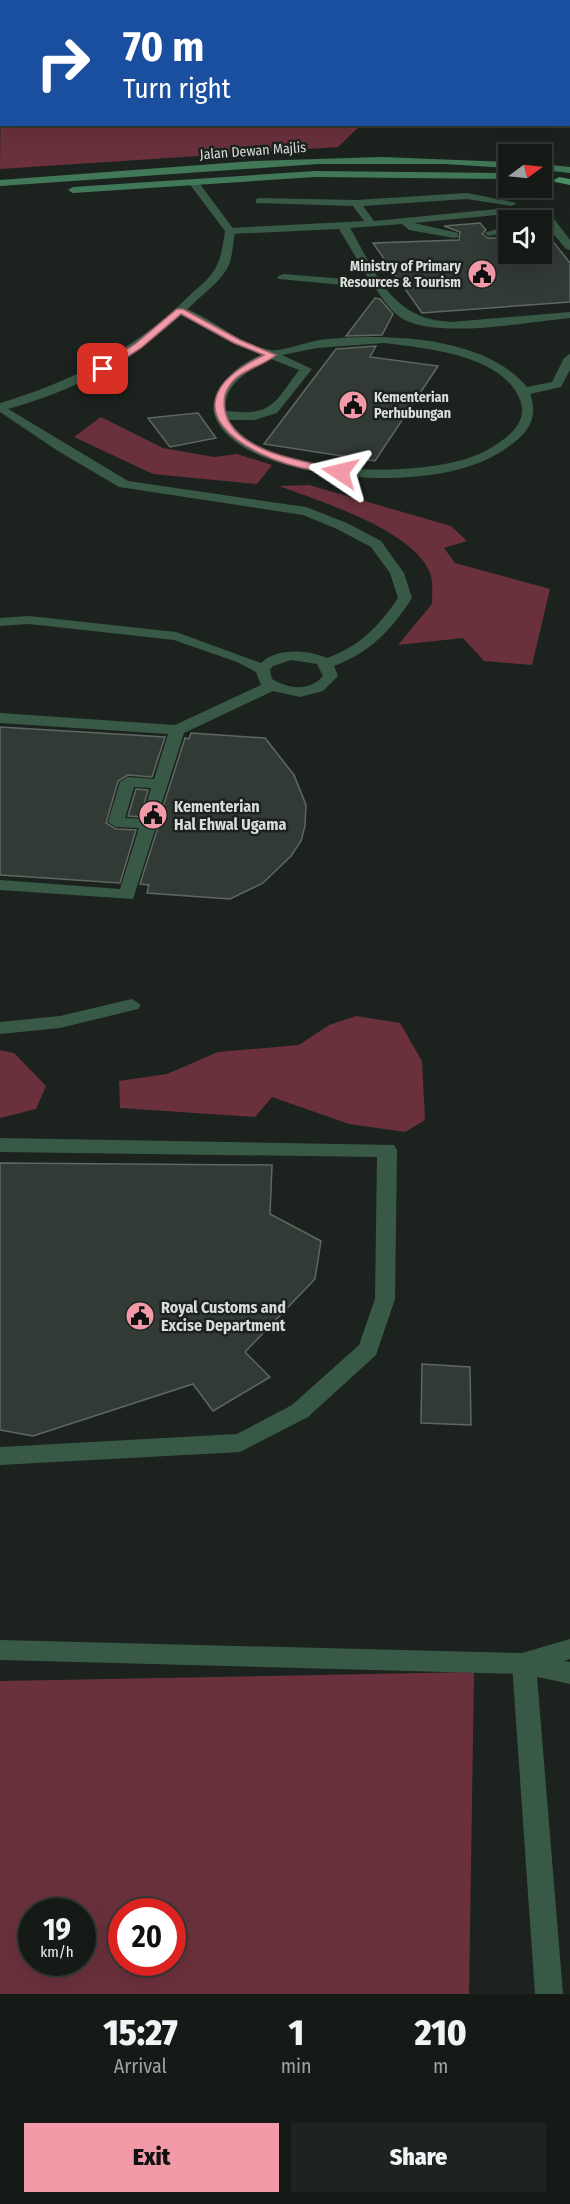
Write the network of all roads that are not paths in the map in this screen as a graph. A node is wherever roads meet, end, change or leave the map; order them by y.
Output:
1 (498, 164) edge
2 (552, 168) edge
3 (568, 169) edge
4 (498, 176) edge
5 (194, 182) junction
6 (0, 183) edge
7 (57, 191) dead end
8 (260, 201) dead end
9 (356, 203) junction
10 (536, 210) edge
11 (498, 216) edge
12 (404, 220) junction
13 (371, 224) junction
14 (552, 224) edge
15 (343, 225) junction
16 (230, 231) junction
17 (498, 231) edge
18 (489, 233) dead end
19 (454, 235) dead end
20 (570, 248) edge
21 (283, 277) dead end
22 (380, 285) junction
23 (180, 310) junction
24 (570, 315) edge
25 (272, 355) junction
26 (570, 358) edge
27 (523, 392) junction
28 (1, 407) edge
29 (221, 414) junction
30 (0, 622) edge
31 (326, 664) junction
32 (262, 670) junction
33 (272, 686) junction
34 (0, 718) edge
35 (177, 730) junction
36 (161, 784) junction
37 (150, 818) junction
38 (0, 885) edge
39 (132, 1005) dead end
40 (0, 1028) edge
41 (0, 1145) edge
42 (0, 1456) edge
43 (570, 1649) edge
44 (0, 1650) edge
45 (524, 1664) junction
46 (570, 1673) edge
47 (549, 1994) edge

1 - 6 street, Jalan Dewan Majlis
2 - 3 street
4 - 5 street, Jalan Dewan Majlis
5 - 7 street, Jalan Dewan Majlis
5 - 16 street
8 - 9 street
9 - 10 street
9 - 13 street
11 - 12 street
12 - 13 street
12 - 19 street
13 - 15 street
14 - 20 street
15 - 16 street
15 - 22 street
16 - 23 street
17 - 18 street
21 - 22 street
22 - 24 street
23 - 25 street
23 - 28 street
25 - 27 street
25 - 29 street
25 - 29 street
26 - 27 street
27 - 29 street
28 - 31 street
30 - 32 street
31 - 32 street
31 - 33 street
32 - 33 street
33 - 35 street
34 - 35 street
35 - 36 street
36 - 37 street
36 - 37 street
37 - 38 street
39 - 40 street
41 - 42 street
43 - 45 street
44 - 45 street
45 - 46 street
45 - 47 street

